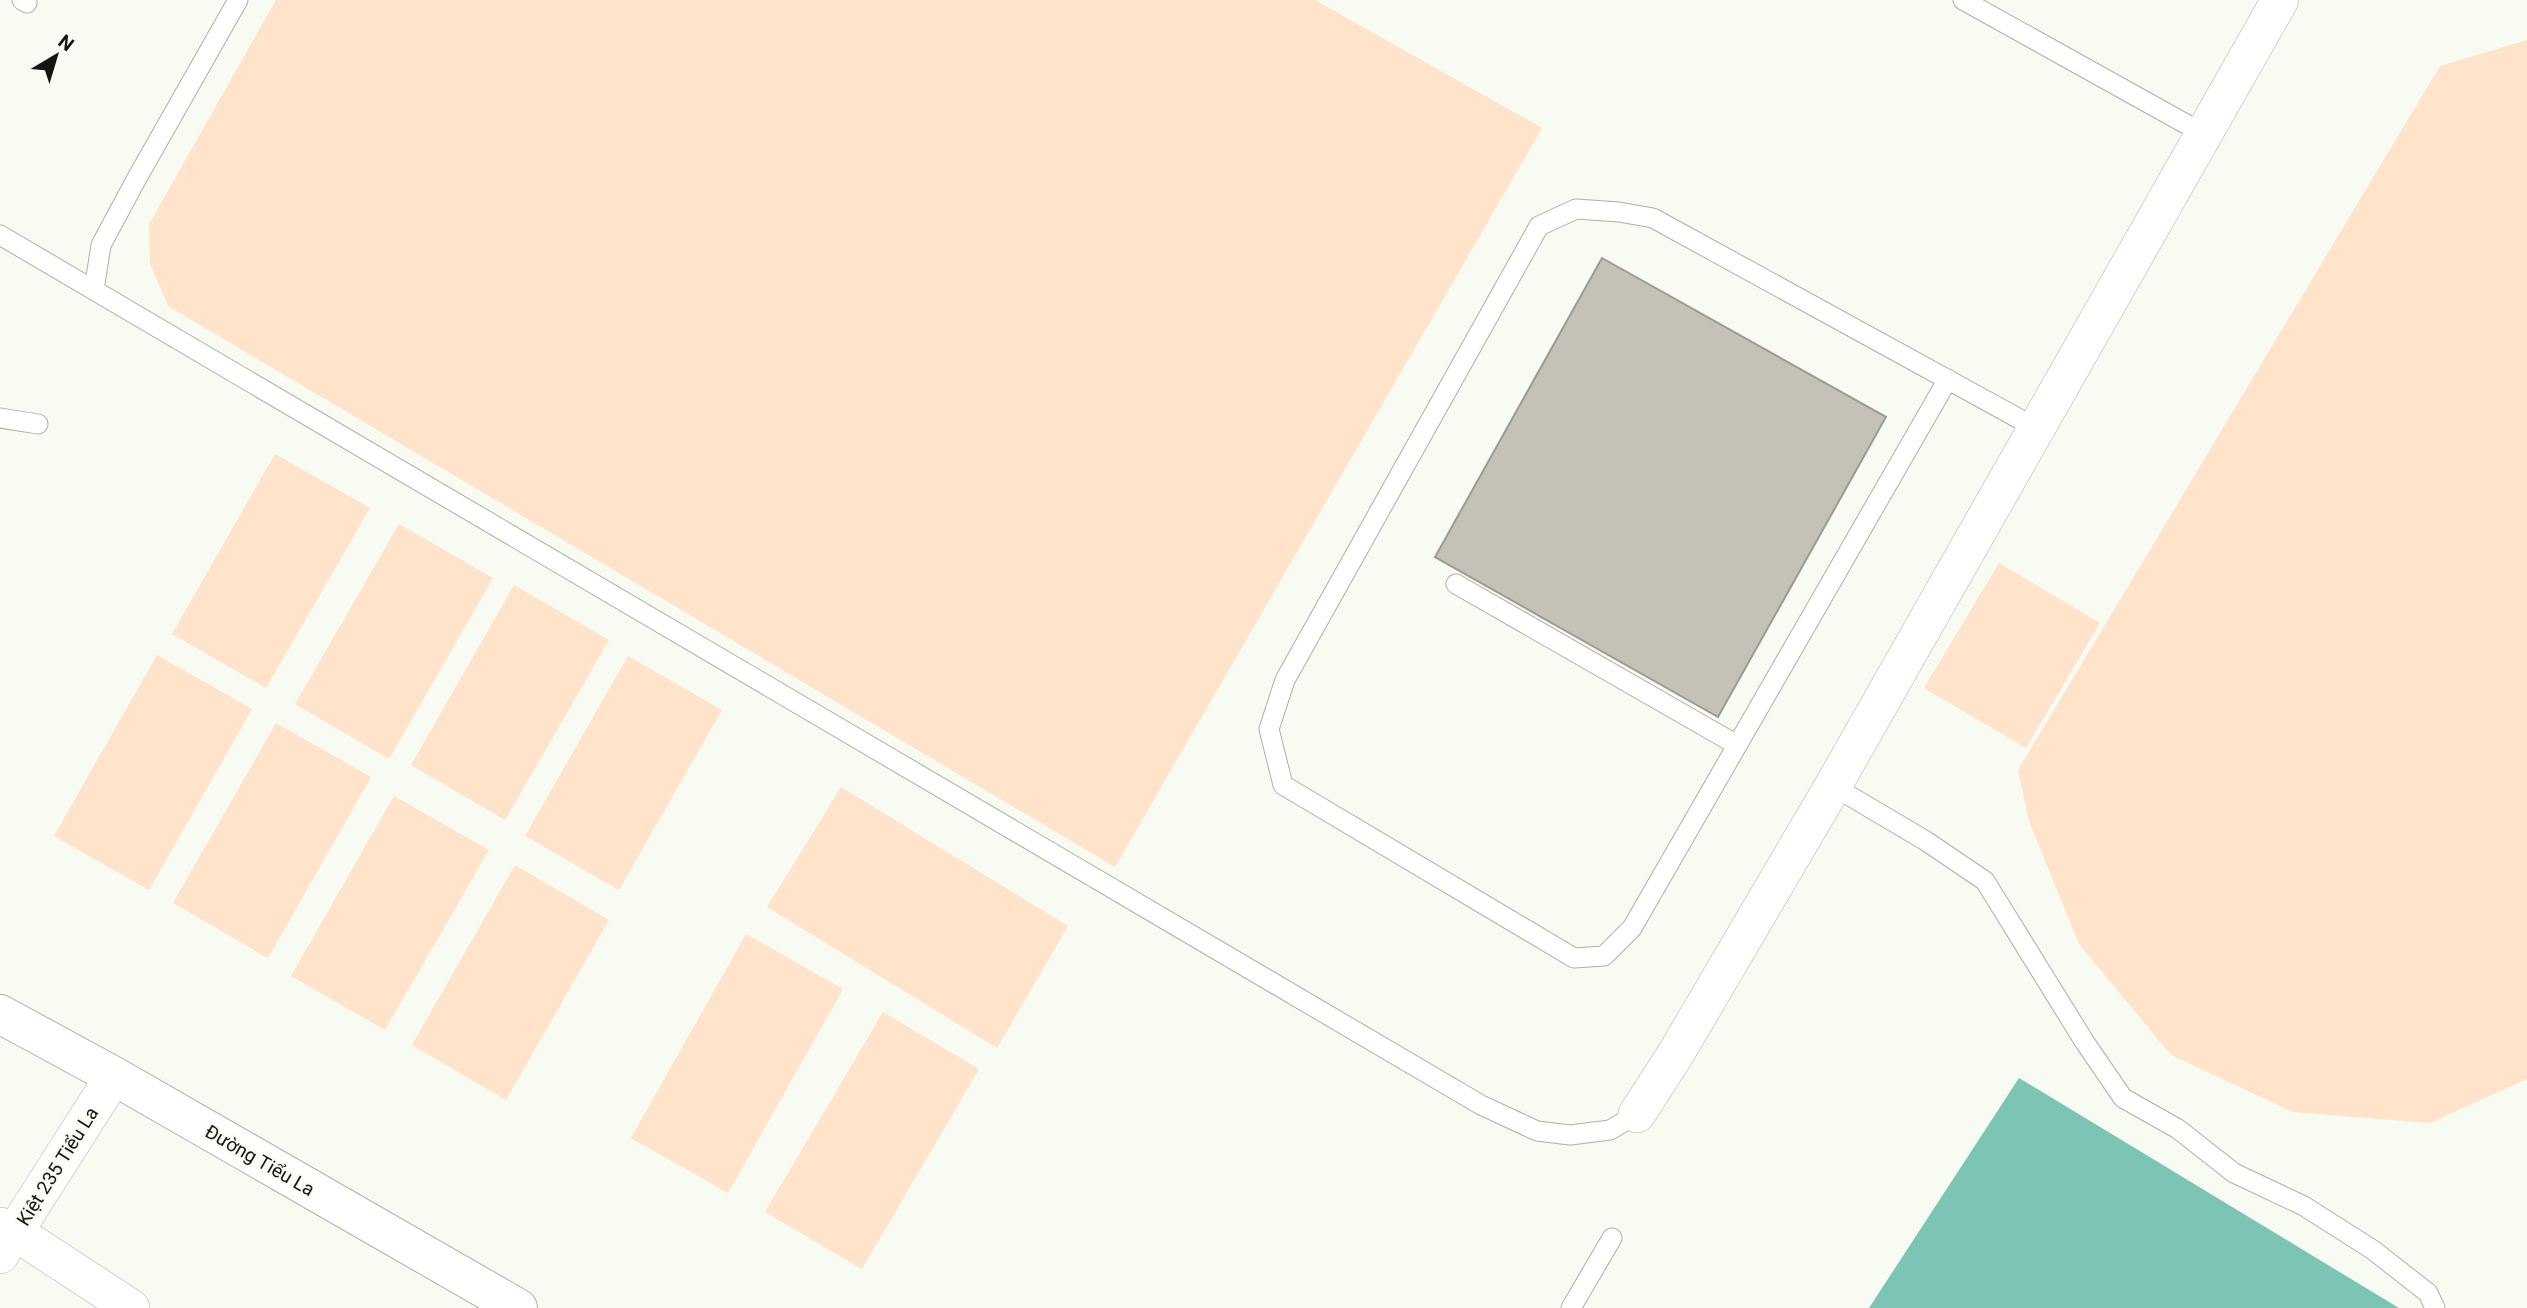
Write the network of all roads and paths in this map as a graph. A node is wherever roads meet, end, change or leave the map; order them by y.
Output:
1 (239, 0) edge
2 (1964, 0) edge
3 (2280, 0) edge
4 (2204, 135) junction
5 (0, 235) edge
6 (94, 290) junction
7 (1948, 379) junction
8 (0, 418) edge
9 (38, 424) dead end
10 (2036, 428) junction
11 (1456, 584) dead end
12 (1738, 745) junction
13 (1833, 786) junction
14 (0, 1014) edge
15 (114, 1076) junction
16 (1637, 1114) joint
17 (5, 1238) edge
18 (1612, 1238) dead end
19 (131, 1308) edge
20 (518, 1308) edge
21 (1571, 1308) edge
22 (2435, 1308) edge

1 - 6 lane
2 - 4 lane
3 - 4 street
4 - 10 street
5 - 6 lane
6 - 16 lane
7 - 10 lane
7 - 12 lane
7 - 12 lane
8 - 9 lane
10 - 13 street
11 - 12 lane
13 - 16 street
13 - 22 lane
14 - 15 main road, Đường Tiểu La
15 - 17 street, Kiệt 235 Tiểu La
15 - 20 main road, Đường Tiểu La
17 - 19 street
18 - 21 lane

